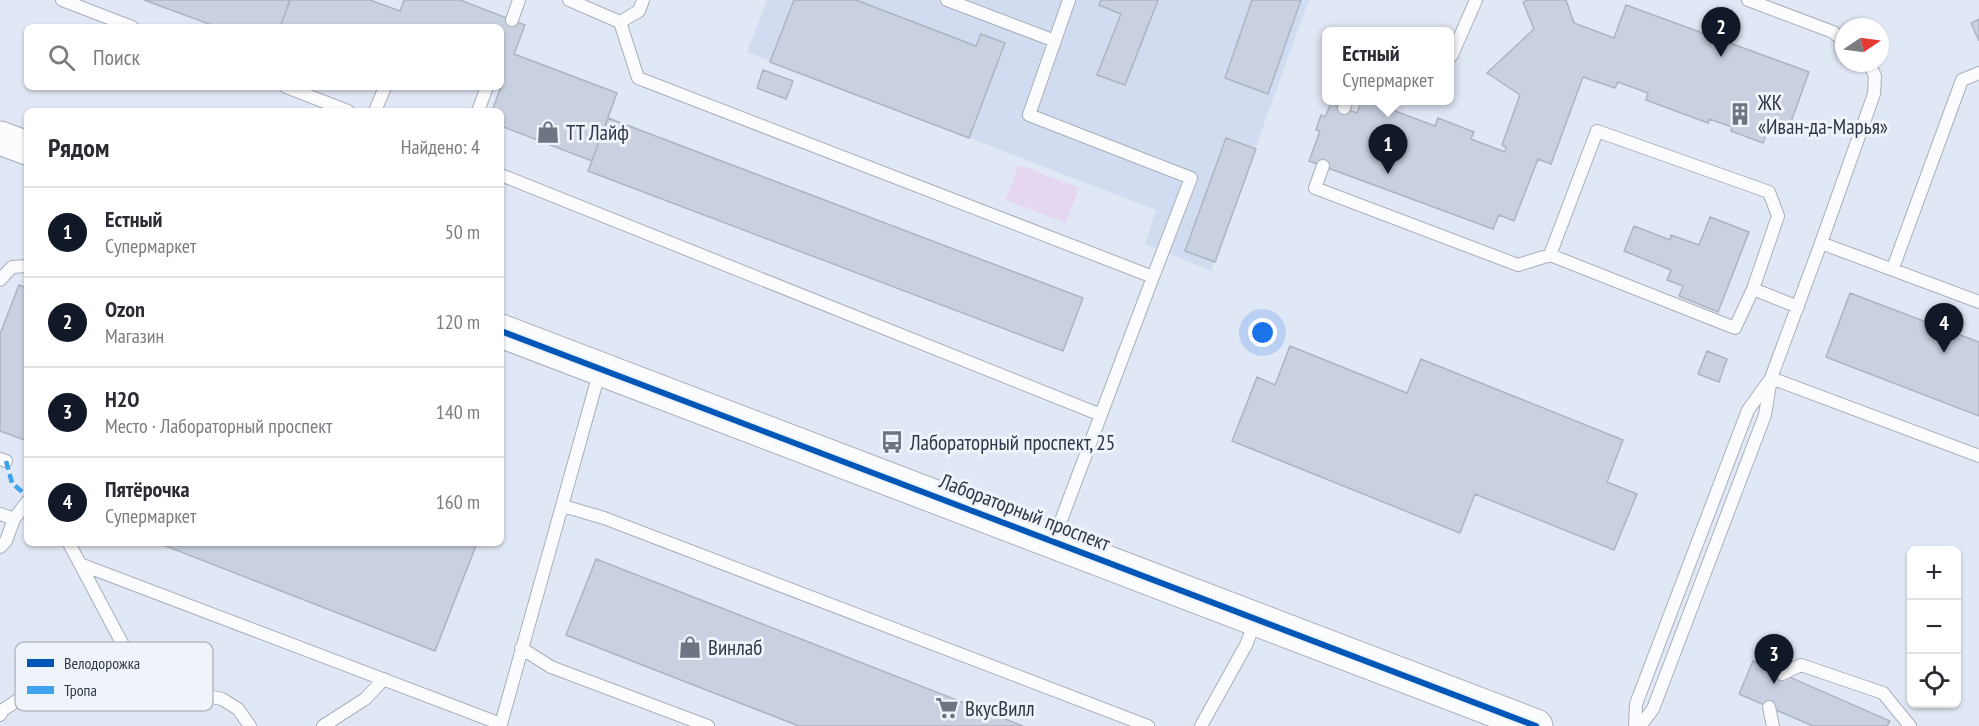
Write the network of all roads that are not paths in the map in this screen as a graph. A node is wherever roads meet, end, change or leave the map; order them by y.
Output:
1 (62, 0) edge
2 (519, 0) edge
3 (569, 0) edge
4 (643, 0) edge
5 (946, 0) edge
6 (1070, 0) edge
7 (1476, 0) edge
8 (1748, 0) edge
9 (512, 20) dead end
10 (620, 22) junction
11 (124, 24) edge
12 (1835, 34) edge
13 (1055, 41) junction
14 (1454, 51) edge
15 (1873, 72) edge
16 (1979, 73) edge
17 (294, 90) edge
18 (384, 90) edge
19 (486, 90) edge
20 (340, 108) edge
21 (376, 108) edge
22 (479, 108) edge
23 (0, 138) edge
24 (24, 147) edge
25 (1323, 166) dead end
26 (504, 177) edge
27 (1821, 243) junction
28 (1550, 255) junction
29 (24, 266) edge
30 (1893, 268) junction
31 (1154, 277) junction
32 (0, 280) edge
33 (1753, 289) junction
34 (1979, 302) edge
35 (1798, 307) junction
36 (504, 332) edge
37 (600, 369) junction
38 (1771, 378) junction
39 (1101, 415) junction
40 (1979, 456) edge
41 (24, 506) edge
42 (563, 506) junction
43 (0, 514) edge
44 (14, 519) junction
45 (1054, 540) junction
46 (71, 546) edge
47 (0, 548) edge
48 (80, 564) junction
49 (1257, 618) junction
50 (121, 642) edge
51 (521, 648) junction
52 (1782, 674) dead end
53 (384, 680) junction
54 (213, 697) edge
55 (15, 702) edge
56 (1769, 707) dead end
57 (0, 715) edge
58 (501, 725) edge
59 (250, 726) edge
60 (323, 726) edge
61 (708, 726) edge
62 (1148, 726) edge
63 (1201, 726) edge
64 (1536, 726) edge
65 (1635, 726) edge
66 (1640, 726) edge
67 (1773, 726) edge
68 (1910, 726) edge

1 - 11 lane
2 - 9 lane
3 - 10 lane
4 - 10 lane
5 - 13 lane
6 - 13 lane
7 - 14 lane
8 - 12 lane
10 - 31 lane
13 - 31 lane
15 - 27 lane
16 - 30 lane
17 - 20 lane
18 - 21 lane
19 - 22 lane
23 - 24 street
25 - 28 lane
26 - 39 lane
27 - 30 lane
27 - 35 lane
28 - 33 lane
28 - 33 lane
29 - 32 lane
30 - 34 lane
31 - 39 lane
33 - 35 lane
35 - 38 lane
36 - 37 street, Лабораторный проспект
37 - 42 lane
37 - 45 street, Лабораторный проспект
38 - 40 lane
38 - 65 lane
38 - 66 lane
39 - 45 lane
41 - 44 lane
42 - 51 lane
42 - 62 lane
43 - 44 lane
44 - 47 lane
45 - 49 street, Лабораторный проспект
46 - 48 lane
48 - 50 lane
48 - 53 lane
49 - 63 lane
49 - 64 street, Лабораторный проспект
51 - 58 lane
51 - 61 lane
52 - 68 lane
53 - 58 lane
53 - 60 lane
54 - 59 lane
55 - 57 lane
56 - 67 lane

